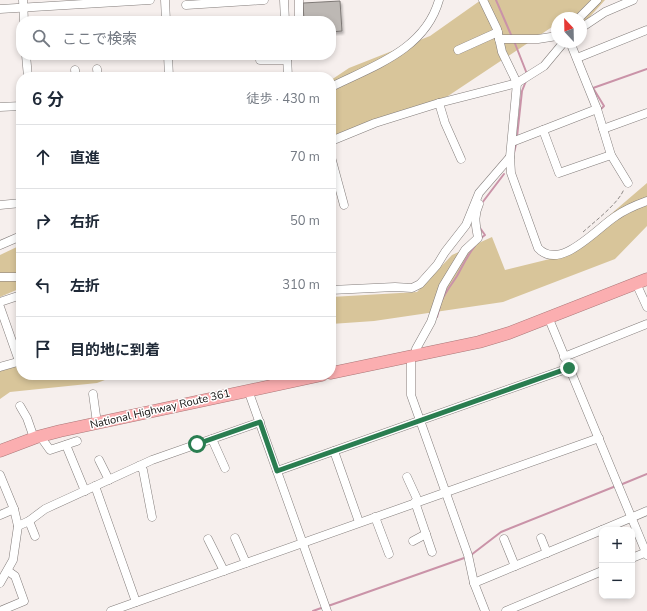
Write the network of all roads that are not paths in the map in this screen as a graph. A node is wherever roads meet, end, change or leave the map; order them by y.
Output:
1 (150, 0) edge
2 (165, 0) edge
3 (264, 0) edge
4 (284, 0) edge
5 (299, 0) edge
6 (439, 0) edge
7 (483, 0) edge
8 (598, 0) edge
9 (633, 0) edge
10 (23, 4) edge
11 (186, 5) dead end
12 (0, 9) edge
13 (585, 12) edge
14 (24, 16) edge
15 (166, 16) edge
16 (285, 16) edge
17 (299, 16) edge
18 (587, 24) edge
19 (647, 30) edge
20 (498, 36) junction
21 (551, 37) edge
22 (559, 48) edge
23 (573, 48) edge
24 (458, 50) dead end
25 (577, 58) junction
26 (26, 60) edge
27 (168, 60) edge
28 (287, 60) edge
29 (28, 72) edge
30 (170, 72) edge
31 (288, 72) edge
32 (517, 83) junction
33 (336, 84) edge
34 (439, 103) junction
35 (16, 106) edge
36 (0, 107) edge
37 (597, 109) junction
38 (647, 113) edge
39 (603, 128) junction
40 (543, 130) junction
41 (336, 139) edge
42 (512, 142) junction
43 (611, 155) junction
44 (510, 157) junction
45 (460, 159) dead end
46 (336, 175) edge
47 (627, 181) road end
48 (647, 201) edge
49 (16, 203) edge
50 (0, 204) edge
51 (344, 205) dead end
52 (16, 238) edge
53 (0, 245) edge
54 (0, 277) edge
55 (16, 277) edge
56 (642, 281) edge
57 (336, 290) edge
58 (16, 296) edge
59 (0, 302) edge
60 (0, 307) edge
61 (647, 307) edge
62 (549, 319) junction
63 (647, 324) edge
64 (16, 350) edge
65 (413, 355) junction
66 (564, 357) junction
67 (16, 362) edge
68 (0, 367) edge
69 (569, 368) junction
70 (336, 372) edge
71 (297, 380) edge
72 (248, 390) junction
73 (93, 394) dead end
74 (20, 406) dead end
75 (421, 420) junction
76 (260, 422) junction
77 (97, 423) junction
78 (37, 437) junction
79 (599, 438) junction
80 (212, 439) junction
81 (77, 441) dead end
82 (66, 445) junction
83 (334, 450) junction
84 (0, 451) edge
85 (100, 460) dead end
86 (139, 466) junction
87 (225, 468) dead end
88 (277, 471) junction
89 (0, 476) edge
90 (407, 477) dead end
91 (109, 480) junction
92 (95, 486) junction
93 (86, 491) junction
94 (447, 491) junction
95 (416, 502) junction
96 (14, 509) junction
97 (647, 512) edge
98 (0, 515) edge
99 (152, 517) dead end
100 (375, 517) junction
101 (631, 518) junction
102 (29, 521) junction
103 (359, 522) junction
104 (18, 526) junction
105 (609, 527) edge
106 (599, 531) edge
107 (426, 534) junction
108 (35, 536) dead end
109 (235, 538) dead end
110 (541, 538) dead end
111 (208, 539) dead end
112 (504, 539) dead end
113 (413, 541) dead end
114 (303, 542) junction
115 (432, 552) dead end
116 (547, 553) junction
117 (647, 553) edge
118 (389, 554) dead end
119 (635, 557) edge
120 (246, 563) junction
121 (515, 566) junction
122 (0, 567) edge
123 (9, 569) junction
124 (224, 571) junction
125 (599, 572) edge
126 (0, 583) edge
127 (474, 583) junction
128 (136, 602) junction
129 (326, 608) edge
130 (0, 611) edge
131 (112, 611) edge
132 (485, 611) edge
133 (506, 611) edge

1 - 10 street
2 - 15 street
3 - 11 street
4 - 16 street
5 - 17 street
6 - 33 street
7 - 20 street
8 - 13 street
9 - 18 street
10 - 12 street
10 - 14 street
19 - 25 street
20 - 21 street
20 - 24 street
20 - 32 street
22 - 32 street
23 - 25 street
25 - 37 street
26 - 29 street
27 - 30 street
28 - 31 street
32 - 34 street
32 - 42 street
34 - 41 street
34 - 45 street
35 - 36 street
37 - 39 street
37 - 40 street
38 - 39 street
39 - 43 street
40 - 42 street
40 - 43 street
42 - 44 street
43 - 47 street
44 - 48 street
44 - 57 street
44 - 65 street
46 - 51 street
49 - 50 street
52 - 53 street
54 - 55 street
56 - 61 street
56 - 62 highway
58 - 59 street
60 - 64 street
62 - 65 highway
62 - 66 street
63 - 66 street
65 - 70 highway
65 - 75 street
66 - 69 street
67 - 68 street
69 - 75 street
69 - 79 street
71 - 72 highway, National Highway Route 361
72 - 76 street
72 - 77 highway, National Highway Route 361
73 - 77 street
74 - 78 street
75 - 83 street
75 - 94 street
76 - 80 street
76 - 88 street
77 - 78 highway, National Highway Route 361
78 - 82 street
78 - 84 highway, National Highway Route 361
79 - 94 street
79 - 101 street
80 - 86 street
80 - 87 street
81 - 82 street
82 - 93 street
83 - 88 street
83 - 103 street
85 - 91 street
86 - 91 street
86 - 99 street
88 - 114 street
89 - 96 street
90 - 95 street
91 - 92 street
92 - 93 street
92 - 128 street
93 - 102 street
94 - 95 street
94 - 127 street
95 - 100 street
95 - 107 street
96 - 98 street
96 - 104 street
97 - 101 street
100 - 103 street
100 - 118 street
101 - 105 street
101 - 117 street
102 - 104 street
102 - 108 street
103 - 114 street
104 - 123 street
106 - 116 street
107 - 113 street
107 - 115 street
109 - 120 street
110 - 116 street
111 - 124 street
112 - 121 street
114 - 120 street
114 - 129 street
116 - 121 street
117 - 119 street
120 - 124 street
121 - 127 street
122 - 123 street
123 - 126 street
123 - 130 street
124 - 128 street
125 - 133 street
127 - 132 street
128 - 131 street

